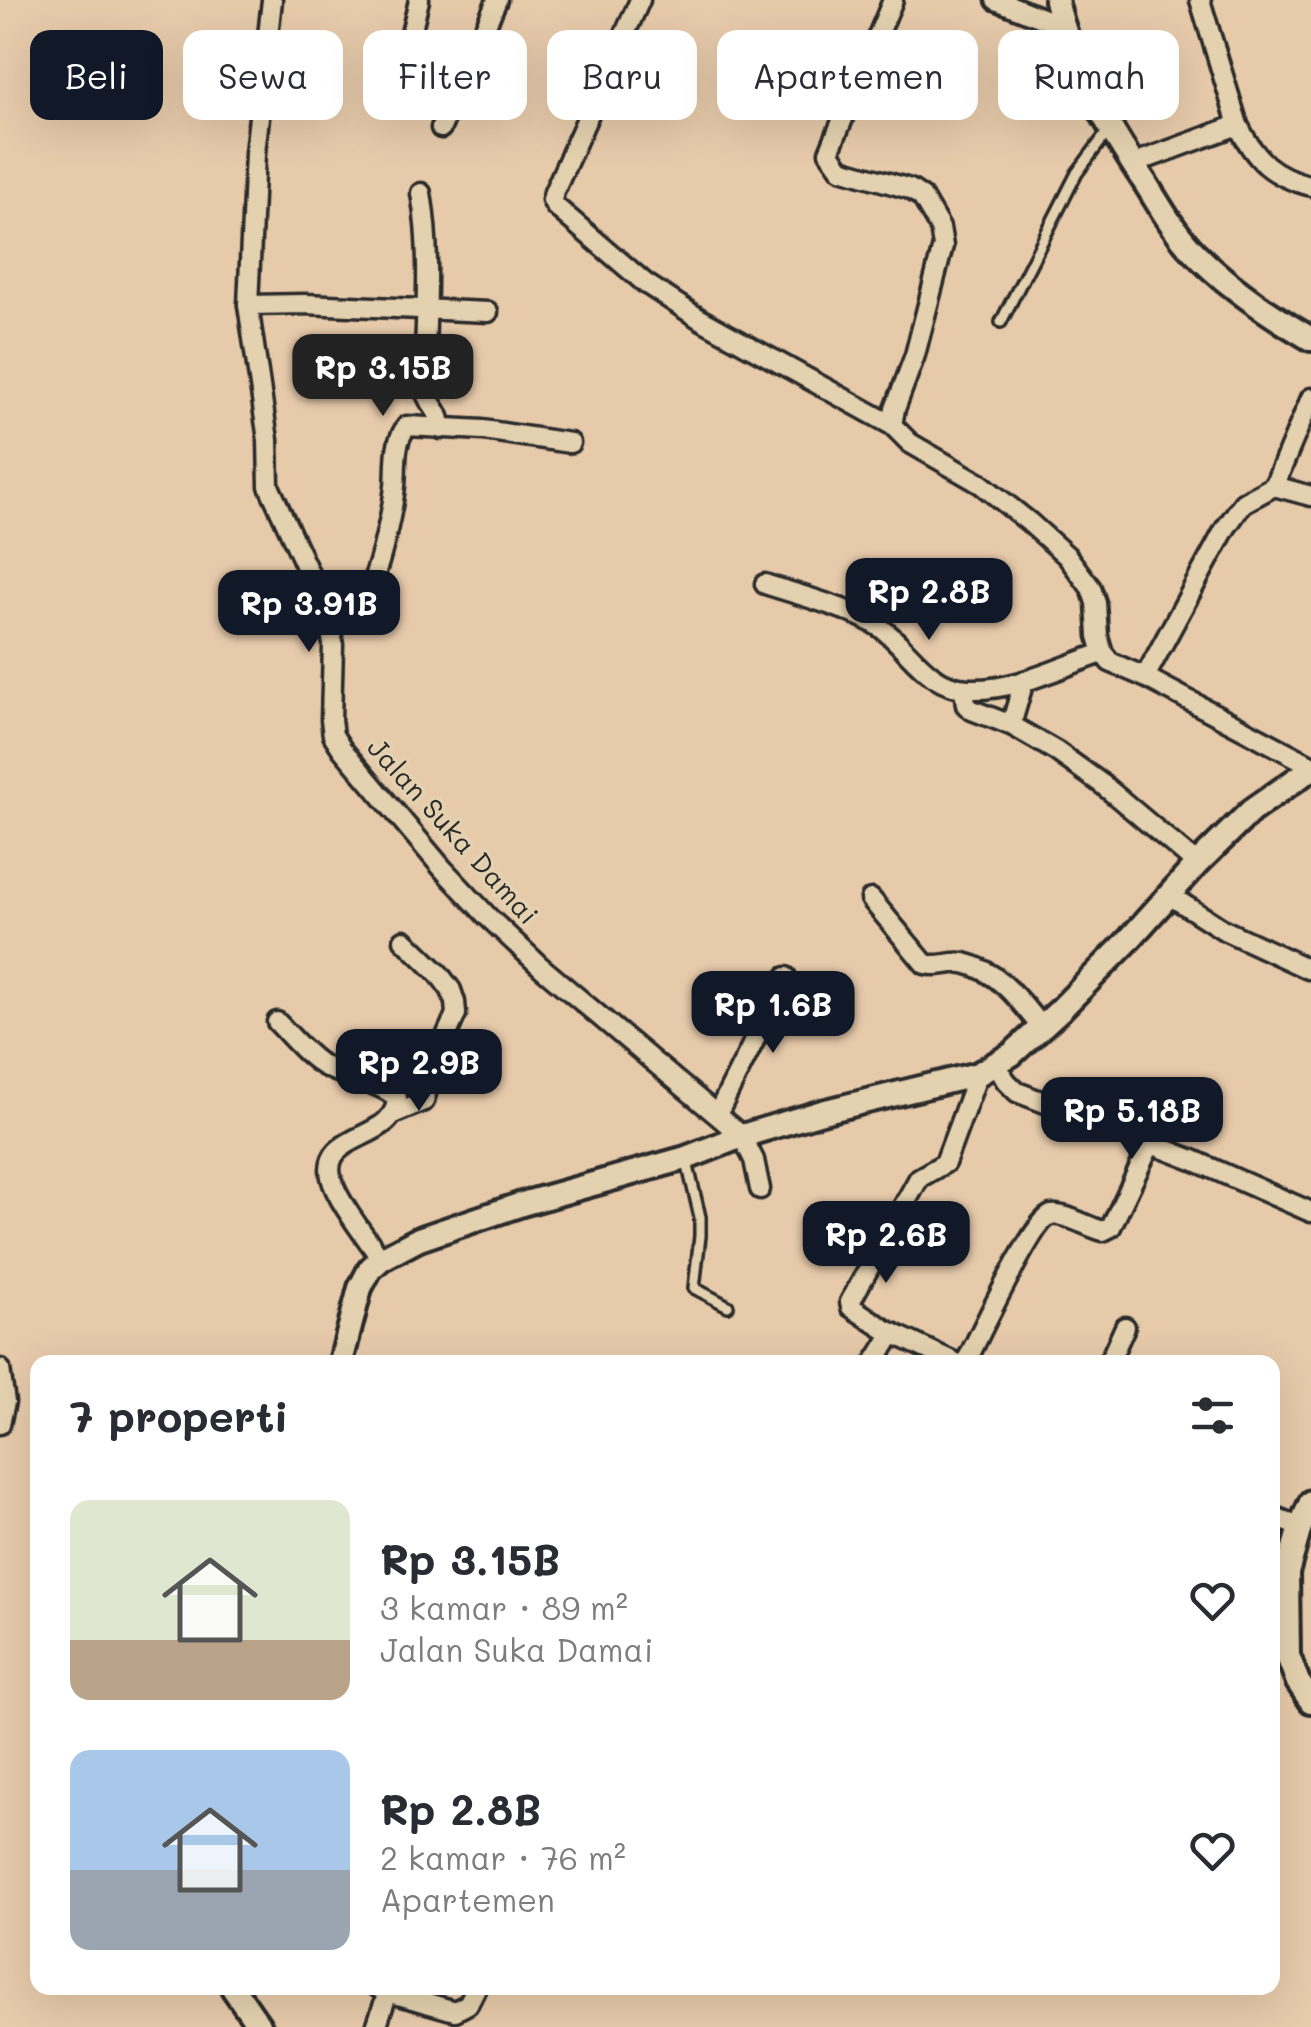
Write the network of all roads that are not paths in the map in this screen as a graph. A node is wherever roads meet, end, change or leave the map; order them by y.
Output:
1 (272, 0) edge
2 (419, 0) edge
3 (496, 0) edge
4 (640, 0) edge
5 (893, 0) edge
6 (996, 0) edge
7 (1056, 0) edge
8 (1200, 0) edge
9 (1062, 26) junction
10 (412, 30) edge
11 (1238, 124) junction
12 (441, 128) dead end
13 (1110, 128) junction
14 (1132, 164) junction
15 (1311, 186) edge
16 (421, 193) dead end
17 (248, 305) junction
18 (426, 311) junction
19 (488, 312) dead end
20 (1001, 322) dead end
21 (1311, 339) edge
22 (1311, 398) edge
23 (892, 425) junction
24 (442, 429) junction
25 (570, 443) dead end
26 (1274, 486) junction
27 (1311, 496) edge
28 (765, 584) dead end
29 (329, 618) junction
30 (1103, 653) junction
31 (1145, 677) junction
32 (1024, 681) junction
33 (964, 689) junction
34 (1011, 725) junction
35 (1311, 767) edge
36 (1197, 864) junction
37 (1169, 895) junction
38 (872, 900) dead end
39 (404, 940) dead end
40 (1308, 970) dead end
41 (786, 977) dead end
42 (276, 1022) dead end
43 (1041, 1027) junction
44 (987, 1069) junction
45 (718, 1113) junction
46 (393, 1114) junction
47 (742, 1136) junction
48 (1150, 1143) junction
49 (686, 1158) junction
50 (760, 1190) dead end
51 (1311, 1212) edge
52 (381, 1259) junction
53 (728, 1306) dead end
54 (1125, 1327) dead end
55 (893, 1333) junction
56 (343, 1355) edge
57 (879, 1355) edge
58 (939, 1355) edge
59 (970, 1355) edge
60 (1111, 1355) edge
61 (0, 1369) edge
62 (0, 1424) edge
63 (1311, 1502) edge
64 (1280, 1519) edge
65 (1300, 1527) junction
66 (1280, 1597) edge
67 (1311, 1701) edge
68 (238, 1995) edge
69 (382, 1995) edge
70 (401, 1995) edge
71 (472, 1995) edge
72 (260, 2027) edge
73 (376, 2027) edge

1 - 17 street, Jalan Suka Damai
2 - 10 street
3 - 12 street
4 - 23 street
5 - 23 street
6 - 9 street
7 - 9 street
8 - 11 street
9 - 13 street
11 - 14 street
11 - 15 street
13 - 14 street
13 - 20 lane
14 - 21 street
16 - 18 street
17 - 18 street
17 - 29 street, Jalan Suka Damai
18 - 19 street
18 - 24 street
22 - 26 street
23 - 30 street
24 - 25 street
24 - 29 street
26 - 27 street
26 - 31 street
28 - 33 street
29 - 45 street, Jalan Suka Damai
30 - 31 street
30 - 32 street
31 - 35 street
32 - 33 street
32 - 34 street
33 - 34 street
34 - 36 street
35 - 36 street
36 - 37 street
37 - 40 street
37 - 43 street
38 - 43 street
39 - 46 street
41 - 45 street
42 - 46 street
43 - 44 street
44 - 47 street
44 - 48 street
44 - 55 street
45 - 47 street, Jalan Suka Damai
46 - 52 street
47 - 49 street
47 - 50 street
48 - 51 street
48 - 59 street
49 - 52 street
49 - 53 lane
52 - 56 street
54 - 60 street
55 - 57 street
55 - 58 street
61 - 62 street
63 - 65 street
64 - 65 street
65 - 66 street
66 - 67 street
68 - 72 street
69 - 73 street
70 - 71 street

